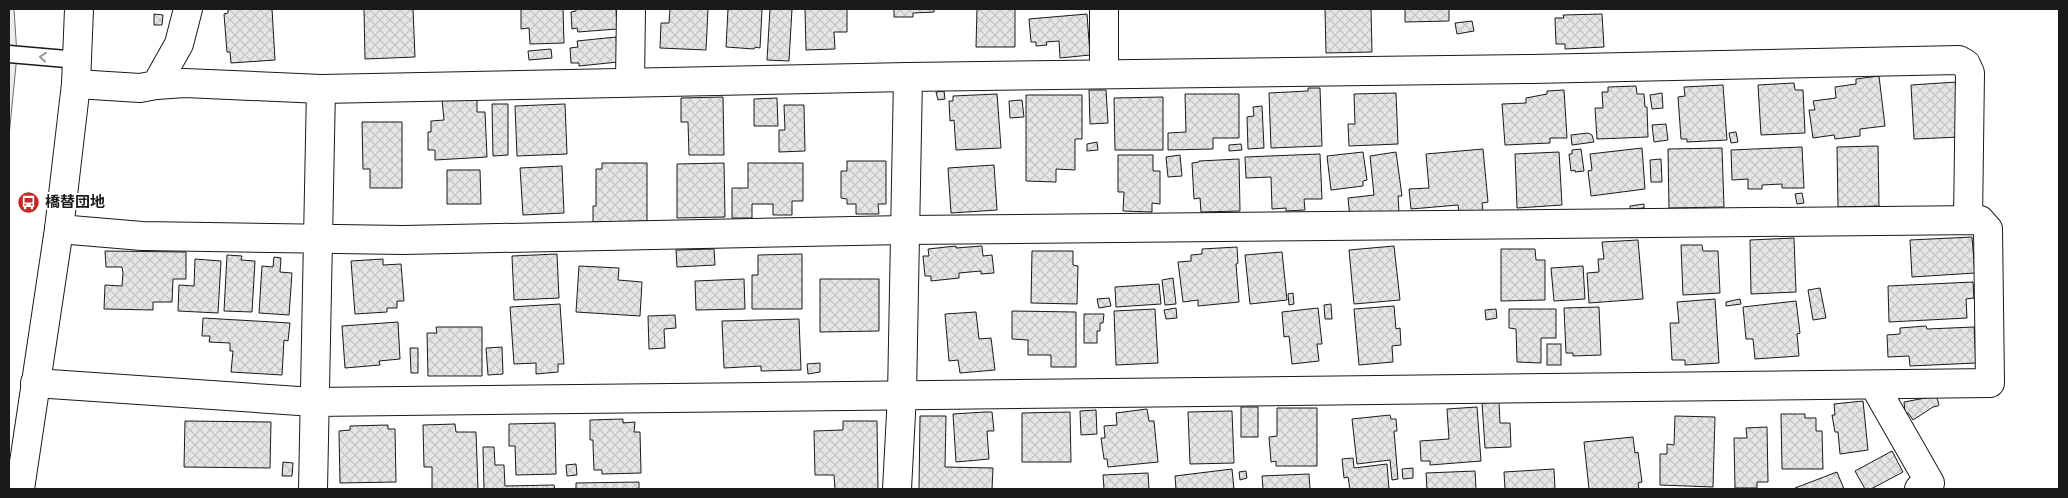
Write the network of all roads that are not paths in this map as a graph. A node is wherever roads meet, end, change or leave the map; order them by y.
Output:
1 (78, 9) edge
2 (188, 9) edge
3 (631, 9) edge
4 (1104, 9) edge
5 (9, 54) edge
6 (77, 72) junction
7 (1104, 74) junction
8 (908, 77) junction
9 (630, 82) junction
10 (156, 84) junction
11 (322, 89) junction
12 (1968, 220) junction
13 (58, 229) junction
14 (905, 230) junction
15 (318, 238) junction
16 (35, 383) junction
17 (1874, 385) junction
18 (902, 395) junction
19 (314, 402) junction
20 (20, 489) edge
21 (313, 489) edge
22 (897, 489) edge
23 (1920, 489) edge

1 - 6 street
2 - 10 street
3 - 9 street
4 - 7 street
6 -> 5 lane
6 - 10 street
6 - 13 street
7 - 8 street
7 - 12 street
8 - 9 street
8 - 14 street
9 - 11 street
10 - 11 street
11 - 15 street
12 - 14 street
12 - 17 street
13 - 15 street
13 - 16 street
14 - 15 street
14 - 18 street
15 - 19 street
16 - 19 street
16 - 20 street
17 - 18 street
17 - 23 street
18 - 19 street
18 - 22 street
19 - 21 street

